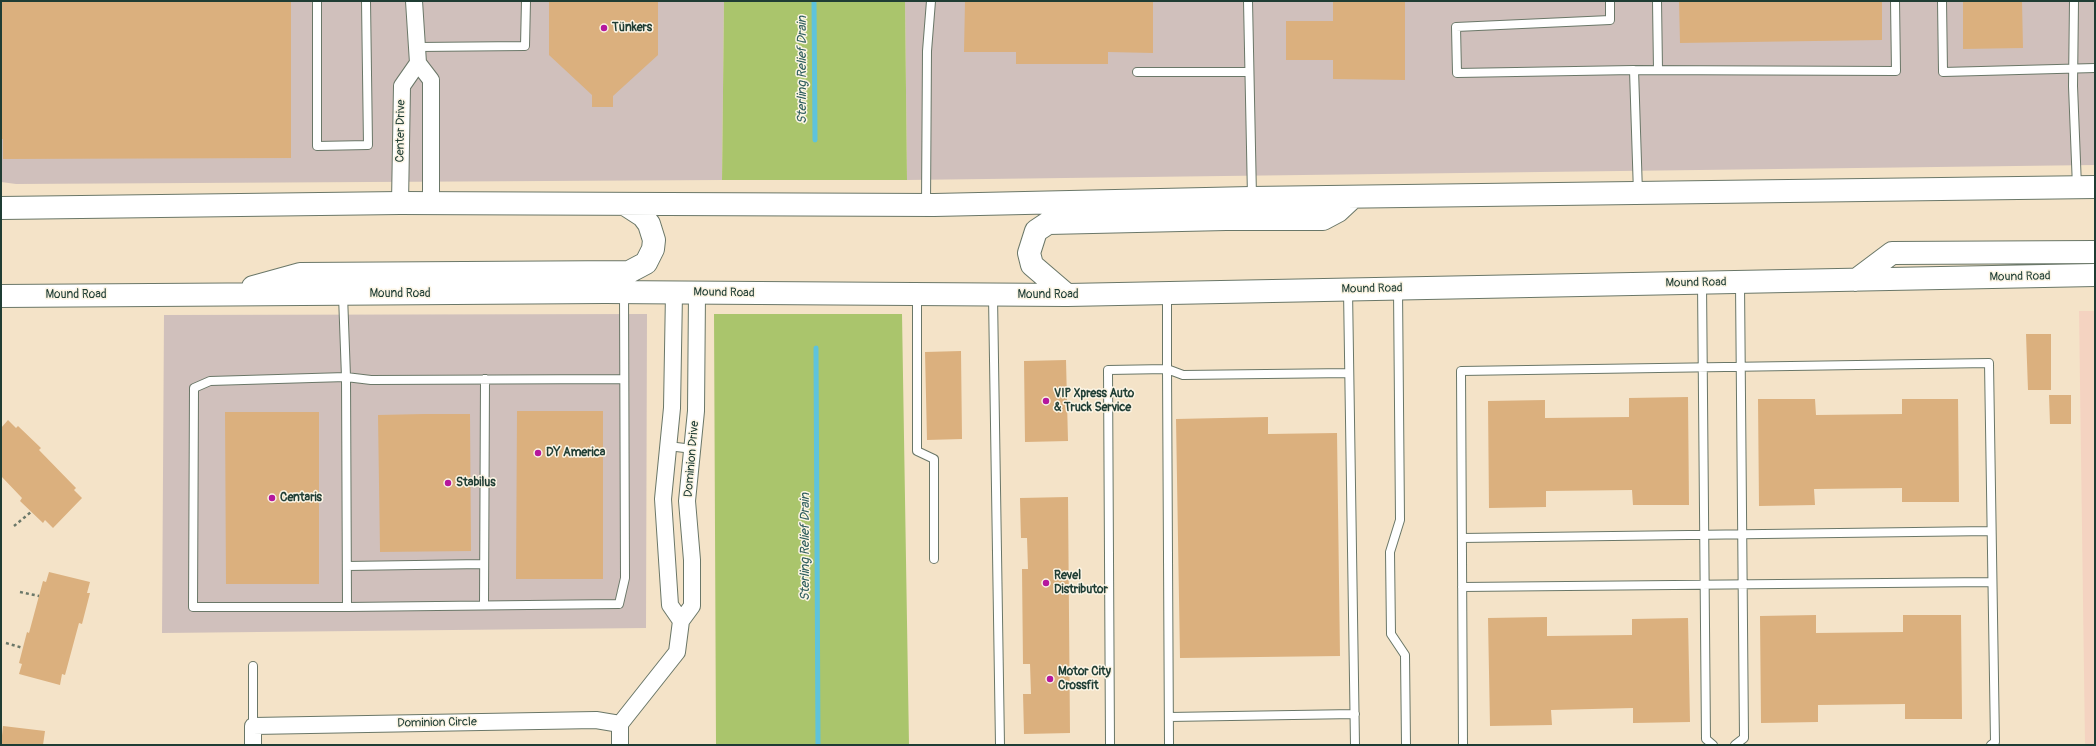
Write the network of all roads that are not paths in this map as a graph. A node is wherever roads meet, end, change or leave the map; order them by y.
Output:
1 (316, 1) edge
2 (366, 1) edge
3 (414, 1) edge
4 (526, 1) edge
5 (931, 1) edge
6 (1248, 1) edge
7 (1610, 1) edge
8 (1657, 1) edge
9 (1895, 1) edge
10 (1942, 1) edge
11 (2074, 1) edge
12 (418, 47) junction
13 (418, 64) junction
14 (2095, 68) edge
15 (2074, 69) junction
16 (1634, 70) junction
17 (1658, 70) junction
18 (1137, 72) dead end
19 (1249, 72) junction
20 (2086, 187) edge
21 (1638, 194) junction
22 (1353, 197) junction
23 (1252, 198) junction
24 (400, 203) junction
25 (432, 203) junction
26 (626, 205) junction
27 (926, 205) junction
28 (1, 208) edge
29 (25, 208) junction
30 (1, 216) edge
31 (2095, 252) edge
32 (2095, 275) edge
33 (1856, 280) junction
34 (625, 282) junction
35 (1740, 282) junction
36 (1702, 283) junction
37 (342, 284) junction
38 (1398, 289) junction
39 (1348, 290) junction
40 (674, 293) junction
41 (697, 293) junction
42 (1167, 293) junction
43 (917, 295) junction
44 (993, 295) junction
45 (1067, 295) junction
46 (1, 296) edge
47 (1740, 367) junction
48 (1702, 368) junction
49 (1167, 369) junction
50 (1349, 373) junction
51 (346, 377) junction
52 (485, 379) junction
53 (624, 379) junction
54 (668, 446) junction
55 (693, 449) junction
56 (1990, 531) junction
57 (1742, 534) junction
58 (1705, 535) junction
59 (1462, 538) junction
60 (934, 559) dead end
61 (484, 564) junction
62 (347, 566) junction
63 (1991, 582) junction
64 (1705, 584) junction
65 (1743, 584) junction
66 (1462, 587) junction
67 (484, 605) junction
68 (347, 607) junction
69 (681, 621) junction
70 (253, 666) dead end
71 (1355, 714) junction
72 (1169, 717) junction
73 (620, 724) junction
74 (253, 726) junction
75 (253, 745) edge
76 (620, 745) edge
77 (1000, 745) edge
78 (1110, 745) edge
79 (1169, 745) edge
80 (1356, 745) edge
81 (1406, 745) edge
82 (1463, 745) edge
83 (1713, 745) edge
84 (1735, 745) edge
85 (1991, 745) edge

1 - 2 lane
3 - 12 street
4 - 12 lane
5 - 27 lane
6 - 19 lane
7 - 16 lane
8 - 17 lane
9 - 17 lane
10 - 15 lane
11 - 15 lane
12 - 13 street
13 - 24 street, Center Drive
13 - 25 street
14 - 15 lane
15 - 20 lane
16 - 17 lane
16 - 21 lane
18 - 19 lane
19 - 23 lane
20 - 21 main road
21 - 22 main road
22 - 23 main road
22 - 45 main road
23 - 27 main road
24 - 25 main road
24 - 29 main road
25 - 26 main road
26 - 27 main road
26 - 34 main road
28 - 29 main road
29 - 30 main road
31 - 33 main road
32 - 33 main road, Mound Road
33 - 35 main road, Mound Road
34 - 37 main road, Mound Road
34 - 40 main road, Mound Road
34 - 53 lane
35 - 36 main road, Mound Road
35 - 47 lane
36 - 38 main road, Mound Road
36 - 48 lane
37 - 46 main road, Mound Road
37 - 51 lane
38 - 39 main road, Mound Road
38 - 81 lane
39 - 42 main road, Mound Road
39 - 50 lane
40 - 41 main road, Mound Road
40 - 54 street, Dominion Drive
41 - 43 main road, Mound Road
41 - 55 street, Dominion Drive
42 - 45 main road, Mound Road
42 - 49 lane
43 - 44 main road, Mound Road
43 - 60 lane
44 - 45 main road, Mound Road
44 - 77 lane
47 - 48 lane
47 - 56 lane
47 - 57 lane
48 - 58 lane
48 - 59 lane
49 - 50 lane
49 - 72 lane
49 - 78 lane
50 - 71 lane
51 - 52 lane
51 - 62 lane
51 - 68 lane
52 - 53 lane
52 - 61 lane
53 - 67 lane
54 - 55 lane
54 - 69 street, Dominion Drive
55 - 69 street, Dominion Drive
56 - 57 lane
56 - 63 lane
57 - 58 lane
57 - 65 lane
58 - 59 lane
58 - 64 lane
59 - 66 lane
61 - 62 lane
61 - 67 lane
62 - 68 lane
63 - 65 lane
63 - 85 lane
64 - 65 lane
64 - 66 lane
64 - 83 lane
65 - 84 lane
66 - 82 lane
67 - 68 lane
69 - 73 street, Dominion Drive
70 - 74 lane
71 - 72 lane
71 - 80 lane
72 - 79 lane
73 - 74 street, Dominion Circle
73 - 76 street
74 - 75 street

